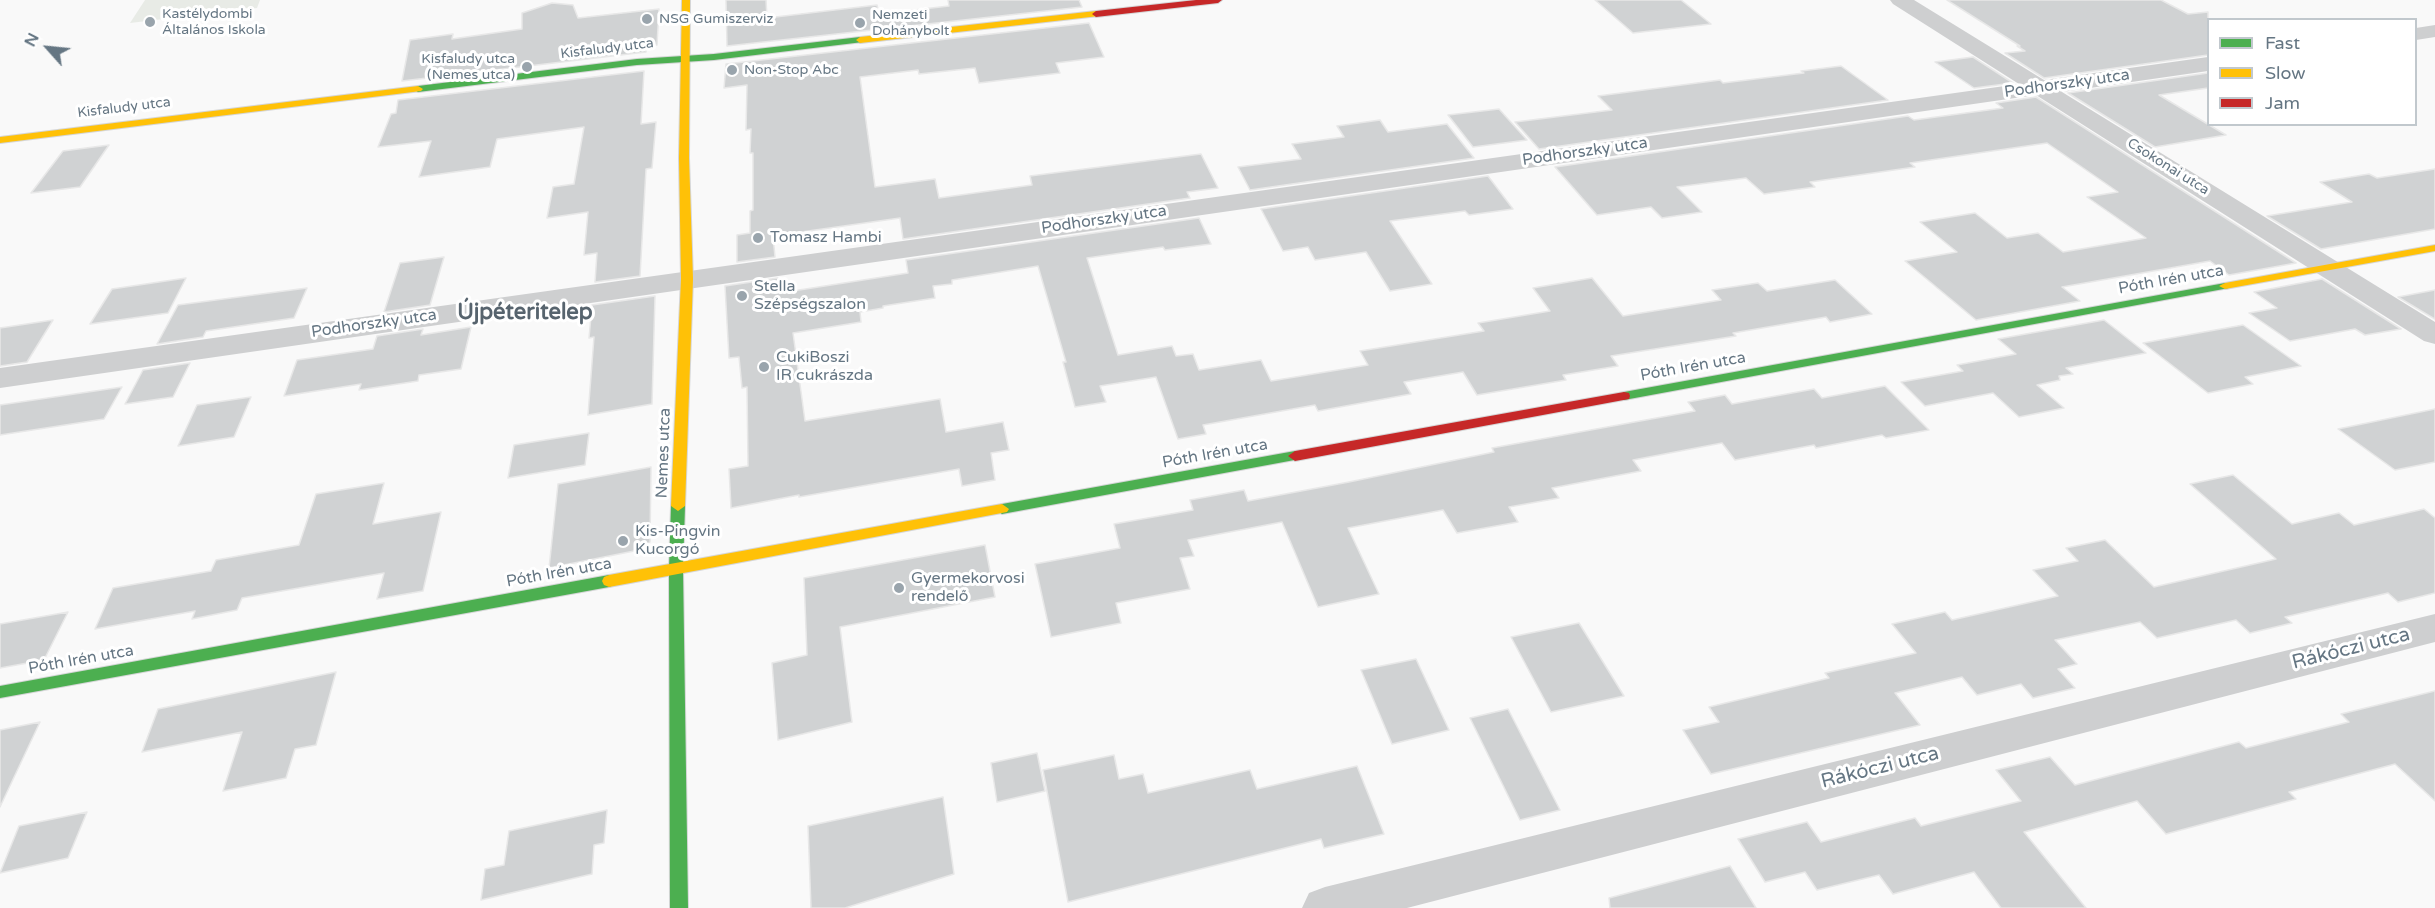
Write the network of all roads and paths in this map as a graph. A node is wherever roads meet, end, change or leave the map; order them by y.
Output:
1 (686, 0) edge
2 (1218, 0) edge
3 (1900, 0) edge
4 (2435, 32) edge
5 (2417, 34) edge
6 (685, 58) junction
7 (2207, 64) edge
8 (2040, 88) junction
9 (0, 140) edge
10 (2435, 248) edge
11 (2329, 267) junction
12 (687, 279) junction
13 (2435, 335) edge
14 (0, 378) edge
15 (676, 569) junction
16 (2435, 628) edge
17 (0, 692) edge
18 (679, 908) edge
19 (1325, 908) edge

1 - 6 street, Nemes utca
2 - 6 street, Kisfaludy utca
3 - 8 street, Csokonai utca
4 - 5 street
6 - 9 street, Kisfaludy utca
6 - 12 street, Nemes utca
7 - 8 street, Podhorszky utca
8 - 11 street, Csokonai utca
8 - 12 street, Podhorszky utca
10 - 11 street, Póth Irén utca
11 - 13 street, Csokonai utca
11 - 15 street, Póth Irén utca
12 - 14 street, Podhorszky utca
12 - 15 street, Nemes utca
15 - 17 street, Póth Irén utca
15 - 18 street, Nemes utca
16 - 19 street, Rákóczi utca

